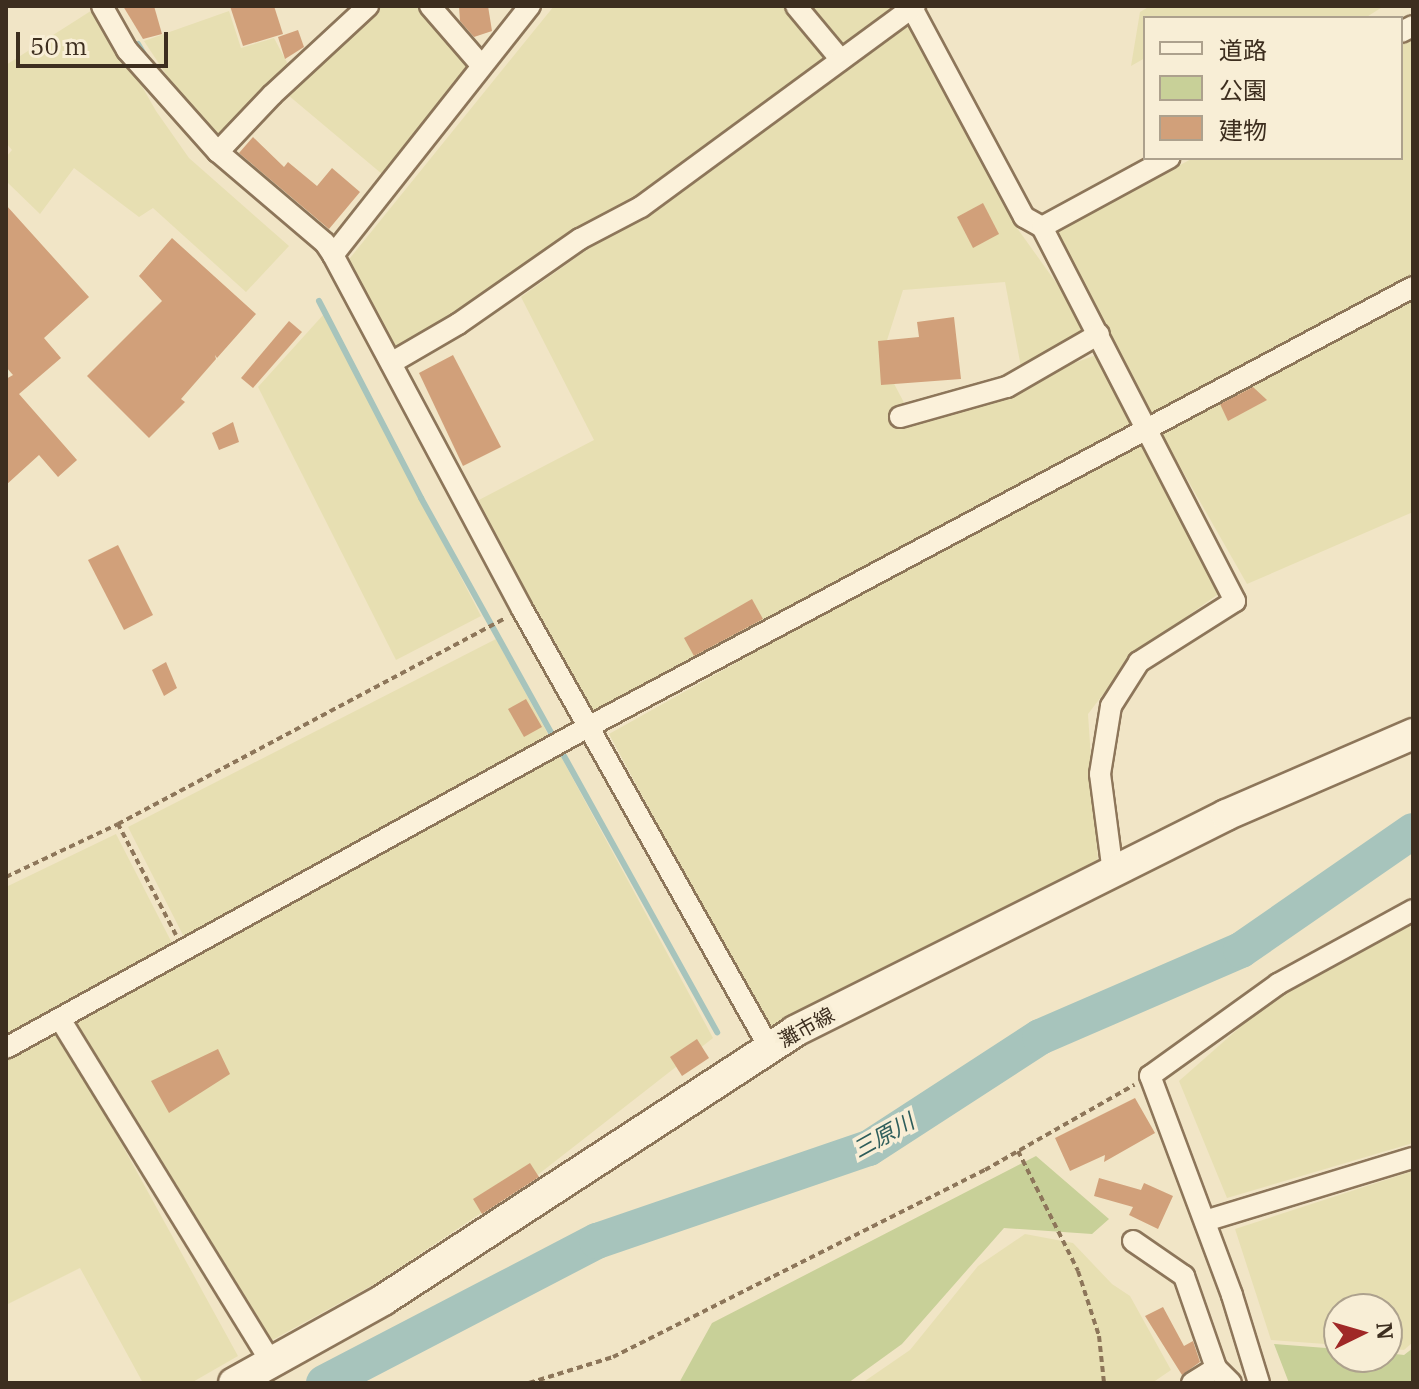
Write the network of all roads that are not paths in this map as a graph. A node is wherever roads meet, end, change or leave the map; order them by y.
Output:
1 (102, 6) edge
2 (368, 6) edge
3 (430, 6) edge
4 (530, 6) edge
5 (796, 6) edge
6 (914, 7) edge
7 (841, 60) junction
8 (482, 66) junction
9 (218, 152) junction
10 (1165, 160) edge
11 (1042, 227) junction
12 (333, 255) junction
13 (1413, 287) edge
14 (1099, 334) junction
15 (391, 363) junction
16 (900, 417) dead end
17 (1145, 429) junction
18 (588, 727) junction
19 (1413, 734) edge
20 (1113, 873) junction
21 (1413, 910) edge
22 (60, 1019) junction
23 (769, 1047) junction
24 (6, 1048) edge
25 (1413, 1158) edge
26 (1205, 1221) junction
27 (1133, 1241) dead end
28 (272, 1364) junction
29 (1224, 1376) edge
30 (234, 1383) edge
31 (1192, 1383) edge
32 (1259, 1383) edge

1 - 9 street
2 - 9 street
3 - 8 street
4 - 8 street
5 - 7 street
6 - 7 street
6 - 11 street
7 - 15 street
8 - 12 street
9 - 12 street
10 - 11 street
11 - 14 street
12 - 15 street
13 - 17 street
14 - 16 street
14 - 17 street
15 - 18 street
17 - 18 street
17 - 20 street
18 - 22 street
18 - 23 street
19 - 20 main road, 灘市線
20 - 23 main road, 灘市線
21 - 26 street
22 - 24 street
22 - 28 street
23 - 28 main road, 灘市線
25 - 26 street
26 - 32 street
27 - 29 street
28 - 30 main road, 灘市線
29 - 31 street

